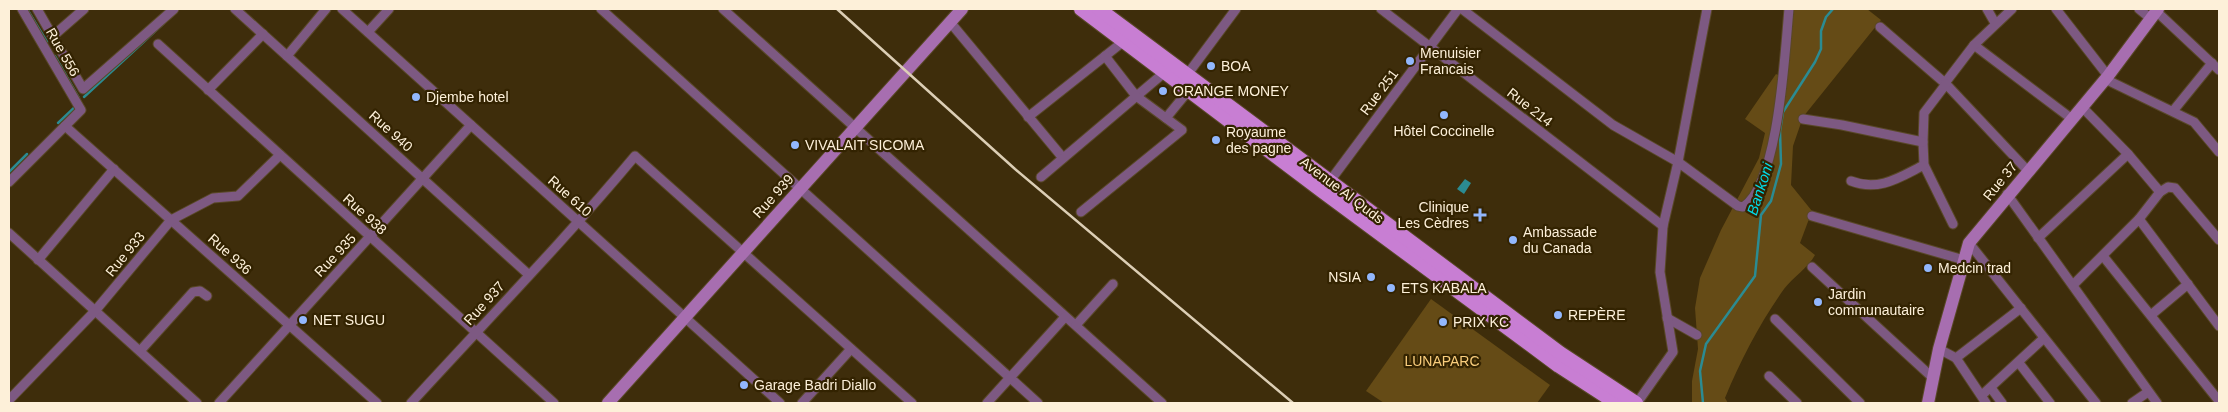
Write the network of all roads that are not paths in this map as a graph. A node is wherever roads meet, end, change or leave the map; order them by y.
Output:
1 (22, 9) edge
2 (37, 9) edge
3 (84, 9) edge
4 (174, 9) edge
5 (235, 9) edge
6 (326, 9) edge
7 (342, 9) edge
8 (389, 9) edge
9 (601, 9) edge
10 (723, 9) edge
11 (962, 9) edge
12 (1081, 9) edge
13 (1099, 9) edge
14 (1236, 9) edge
15 (1381, 9) edge
16 (1460, 9) edge
17 (1707, 9) edge
18 (1789, 9) edge
19 (1987, 9) edge
20 (2012, 9) edge
21 (2056, 9) edge
22 (2139, 9) edge
23 (2155, 13) edge
24 (950, 22) junction
25 (1995, 23) junction
26 (1880, 27) dead end
27 (368, 32) junction
28 (263, 34) junction
29 (56, 41) junction
30 (1124, 41) junction
31 (158, 44) dead end
32 (1974, 45) junction
33 (1430, 46) junction
34 (47, 51) junction
35 (287, 56) junction
36 (1105, 56) junction
37 (2216, 67) edge
38 (1165, 72) junction
39 (2106, 77) junction
40 (1186, 83) junction
41 (1945, 83) junction
42 (208, 90) junction
43 (1136, 96) junction
44 (2082, 107) junction
45 (2173, 111) junction
46 (1028, 117) junction
47 (1166, 118) junction
48 (2072, 119) junction
49 (1803, 120) dead end
50 (472, 125) junction
51 (66, 126) junction
52 (855, 127) junction
53 (1923, 142) junction
54 (2219, 152) edge
55 (2128, 154) junction
56 (280, 155) junction
57 (1063, 158) junction
58 (1678, 162) junction
59 (1924, 165) junction
60 (114, 169) junction
61 (2027, 170) junction
62 (1042, 177) dead end
63 (423, 179) junction
64 (1852, 181) dead end
65 (9, 182) edge
66 (1326, 186) junction
67 (800, 188) junction
68 (2160, 192) junction
69 (2007, 194) junction
70 (1082, 212) dead end
71 (1812, 216) dead end
72 (2140, 219) junction
73 (171, 220) junction
74 (580, 222) junction
75 (1953, 224) dead end
76 (1663, 226) junction
77 (2216, 229) edge
78 (9, 234) edge
79 (371, 237) junction
80 (2038, 238) junction
81 (2219, 240) edge
82 (1969, 243) junction
83 (743, 252) junction
84 (2103, 256) junction
85 (38, 260) junction
86 (1964, 260) junction
87 (1812, 266) dead end
88 (528, 274) junction
89 (1113, 284) dead end
90 (2188, 284) junction
91 (2073, 285) junction
92 (208, 296) dead end
93 (2021, 308) junction
94 (95, 312) junction
95 (2151, 315) junction
96 (1066, 316) junction
97 (685, 317) junction
98 (1667, 318) junction
99 (1775, 319) dead end
100 (289, 325) junction
101 (1076, 326) junction
102 (2219, 326) edge
103 (476, 332) junction
104 (1697, 335) dead end
105 (2044, 338) junction
106 (851, 349) junction
107 (1939, 349) junction
108 (140, 352) junction
109 (1956, 358) junction
110 (2019, 363) junction
111 (1769, 376) dead end
112 (1010, 378) junction
113 (1933, 378) junction
114 (1991, 388) junction
115 (2148, 392) junction
116 (1984, 399) edge
117 (9, 400) edge
118 (2219, 401) edge
119 (197, 403) edge
120 (219, 403) edge
121 (377, 403) edge
122 (411, 403) edge
123 (554, 403) edge
124 (608, 403) edge
125 (780, 403) edge
126 (802, 403) edge
127 (912, 403) edge
128 (987, 403) edge
129 (1038, 403) edge
130 (1162, 403) edge
131 (1616, 403) edge
132 (1636, 403) edge
133 (1797, 403) edge
134 (1860, 403) edge
135 (1928, 403) edge
136 (2002, 403) edge
137 (2050, 403) edge
138 (2096, 403) edge
139 (2132, 403) edge
140 (2157, 403) edge

1 - 34 street, Rue 556
2 - 29 street
3 - 29 street
4 - 29 street
5 - 28 street, Rue 940
6 - 35 street
7 - 27 street, Rue 610
8 - 27 street
9 - 67 street
10 - 52 street
11 - 24 main road, Rue 939
12 - 30 main road, Avenue Al Quds
13 - 40 main road, Avenue Al Quds
14 - 40 street
15 - 33 street, Rue 214
16 - 33 street, Rue 251
16 - 58 street
17 - 58 street
18 - 58 street
19 - 25 street
20 - 25 street
21 - 39 street
22 - 23 street
23 - 37 street
23 - 39 main road, Rue 37
24 - 46 street
24 - 52 main road, Rue 939
25 - 32 street
26 - 41 street
27 - 50 street, Rue 610
28 - 35 street, Rue 940
28 - 42 street
29 - 34 street
30 - 36 street
30 - 38 main road, Avenue Al Quds
31 - 42 street, Rue 938
32 - 41 street
32 - 48 street
33 - 66 street, Rue 251
33 - 76 street, Rue 214
34 - 51 street, Rue 556
35 - 63 street, Rue 940
36 - 43 street
36 - 46 street
37 - 45 street
38 - 40 main road, Avenue Al Quds
38 - 43 street
39 - 44 main road, Rue 37
39 - 45 street
40 - 47 street
40 - 66 main road, Avenue Al Quds
41 - 53 street
41 - 61 street
42 - 56 street, Rue 938
43 - 47 street
43 - 57 street
44 - 48 main road, Rue 37
44 - 55 street
45 - 54 street
46 - 57 street
47 - 70 street
48 - 61 main road, Rue 37
49 - 53 street
50 - 63 street, Rue 935
50 - 74 street, Rue 610
51 - 60 street, Rue 936
51 - 65 street
52 - 67 main road, Rue 939
52 - 96 street
53 - 59 street
55 - 68 street
55 - 80 street
56 - 73 street, Rue 933
56 - 79 street, Rue 938
57 - 62 street
58 - 76 street
59 - 64 street
59 - 75 street
60 - 73 street, Rue 936
60 - 85 street
61 - 69 main road, Rue 37
63 - 79 street, Rue 935
63 - 88 street, Rue 940
66 - 131 main road, Avenue Al Quds
66 - 132 main road, Avenue Al Quds
67 - 83 main road, Rue 939
67 - 112 street
68 - 72 street
68 - 77 street
69 - 80 street
69 - 82 main road, Rue 37
71 - 86 street
72 - 84 street
72 - 90 street
73 - 94 street, Rue 933
73 - 100 street, Rue 936
74 - 83 street, Rue 937
74 - 88 street, Rue 937
74 - 97 street, Rue 610
76 - 98 street
77 - 81 street
78 - 85 street
79 - 100 street, Rue 935
79 - 103 street, Rue 938
80 - 91 street
82 - 86 main road, Rue 37
82 - 93 street
83 - 97 main road, Rue 939
83 - 106 street
84 - 91 street
84 - 95 street
85 - 94 street
86 - 107 main road, Rue 37
87 - 113 street
88 - 103 street, Rue 937
89 - 101 street
90 - 95 street
90 - 102 street
91 - 115 street
92 - 108 street
93 - 105 street
93 - 109 street
94 - 108 street
94 - 117 street, Rue 933
95 - 118 street
96 - 101 street
96 - 112 street
97 - 124 main road, Rue 939
97 - 125 street, Rue 610
98 - 104 street
98 - 132 street
99 - 134 street
100 - 120 street, Rue 935
100 - 121 street, Rue 936
101 - 130 street
103 - 122 street, Rue 937
103 - 123 street, Rue 938
105 - 110 street
105 - 138 street
106 - 126 street
106 - 127 street
107 - 109 street
107 - 113 main road, Rue 37
108 - 119 street
109 - 116 street
110 - 114 street
110 - 137 street
111 - 133 street
112 - 128 street
112 - 129 street
113 - 135 main road, Rue 37
114 - 116 street
114 - 136 street
115 - 139 street
115 - 140 street

